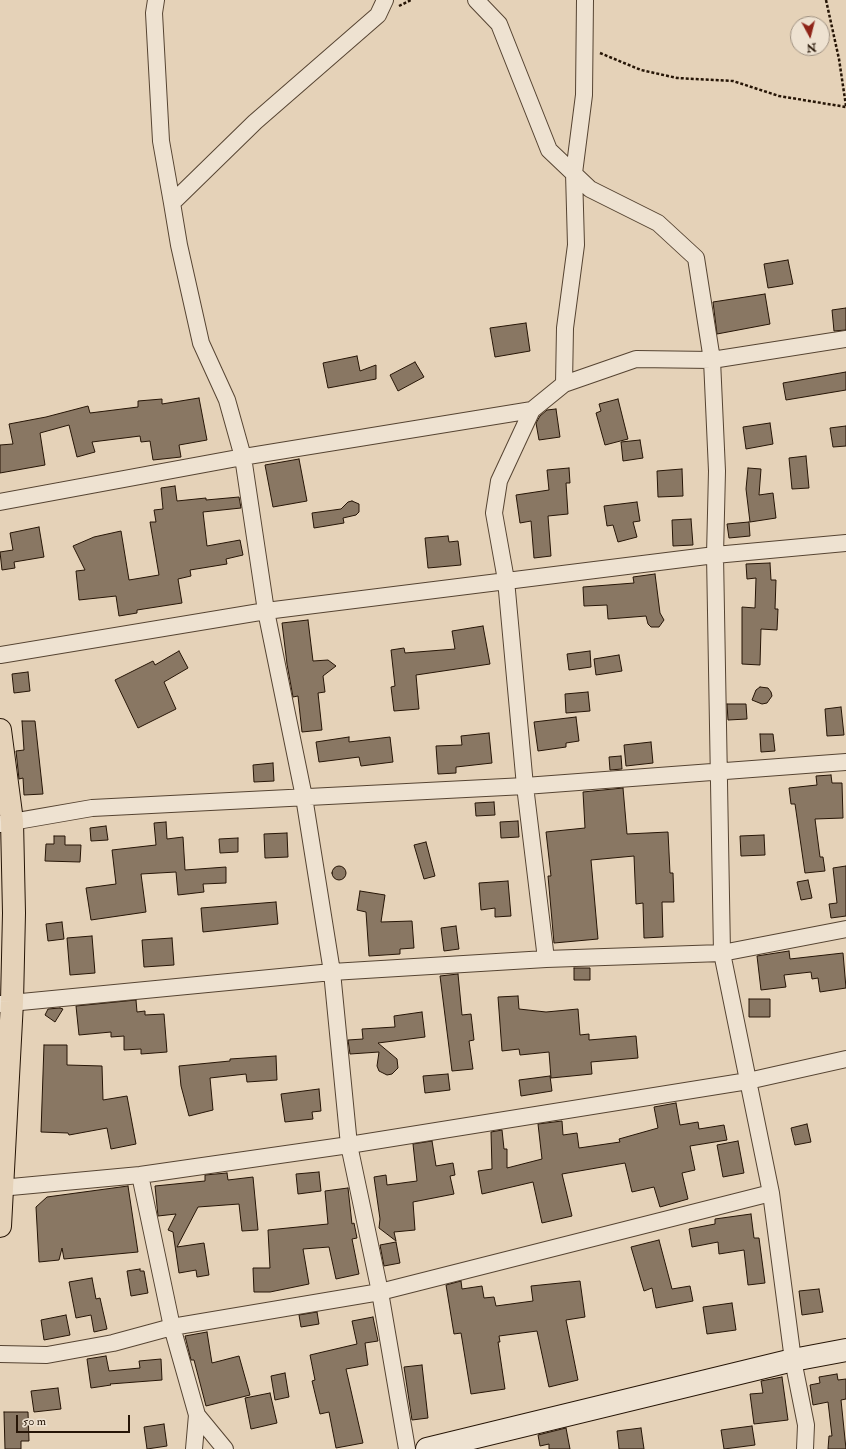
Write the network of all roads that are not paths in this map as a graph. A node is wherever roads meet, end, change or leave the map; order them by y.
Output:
1 (156, 0) edge
2 (385, 0) edge
3 (476, 0) edge
4 (585, 0) edge
5 (574, 173) junction
6 (172, 203) junction
7 (846, 339) edge
8 (712, 360) junction
9 (564, 384) junction
10 (532, 410) junction
11 (243, 457) junction
12 (0, 502) edge
13 (846, 543) edge
14 (716, 555) junction
15 (506, 580) junction
16 (266, 611) junction
17 (0, 655) edge
18 (0, 730) edge
19 (846, 762) edge
20 (720, 771) junction
21 (525, 786) junction
22 (304, 797) junction
23 (6, 822) edge
24 (846, 929) edge
25 (722, 953) junction
26 (546, 959) junction
27 (332, 972) junction
28 (6, 1003) edge
29 (846, 1059) edge
30 (748, 1081) junction
31 (349, 1145) junction
32 (140, 1175) junction
33 (1, 1188) edge
34 (771, 1193) junction
35 (0, 1226) edge
36 (380, 1292) junction
37 (172, 1328) junction
38 (846, 1350) edge
39 (0, 1354) edge
40 (793, 1360) junction
41 (197, 1416) junction
42 (194, 1449) edge
43 (225, 1449) edge
44 (407, 1449) edge
45 (427, 1449) edge
46 (805, 1449) edge

1 - 6 street
2 - 6 street
3 - 5 street
4 - 5 street
5 - 8 street
5 - 9 street
6 - 11 street
7 - 8 street
8 - 9 street
8 - 14 street
9 - 10 street
10 - 11 street
10 - 15 street
11 - 12 street
11 - 16 street
13 - 14 street
14 - 15 street
14 - 20 street
15 - 16 street
15 - 21 street
16 - 17 street
16 - 22 street
18 - 23 main road
19 - 20 street
20 - 21 street
20 - 25 street
21 - 22 street
21 - 26 street
22 - 23 street
22 - 27 street
23 - 28 main road
24 - 25 street
25 - 26 street
25 - 30 street
26 - 27 street
27 - 28 street
27 - 31 street
28 - 33 main road
29 - 30 street
30 - 31 street
30 - 34 street
31 - 32 street
31 - 36 street
32 - 33 street
32 - 37 street
33 - 35 main road
34 - 36 street
34 - 40 street
36 - 37 street
36 - 44 street
37 - 39 street
37 - 41 street
38 - 40 street
40 - 45 street
40 - 46 street
41 - 42 street
41 - 43 street

